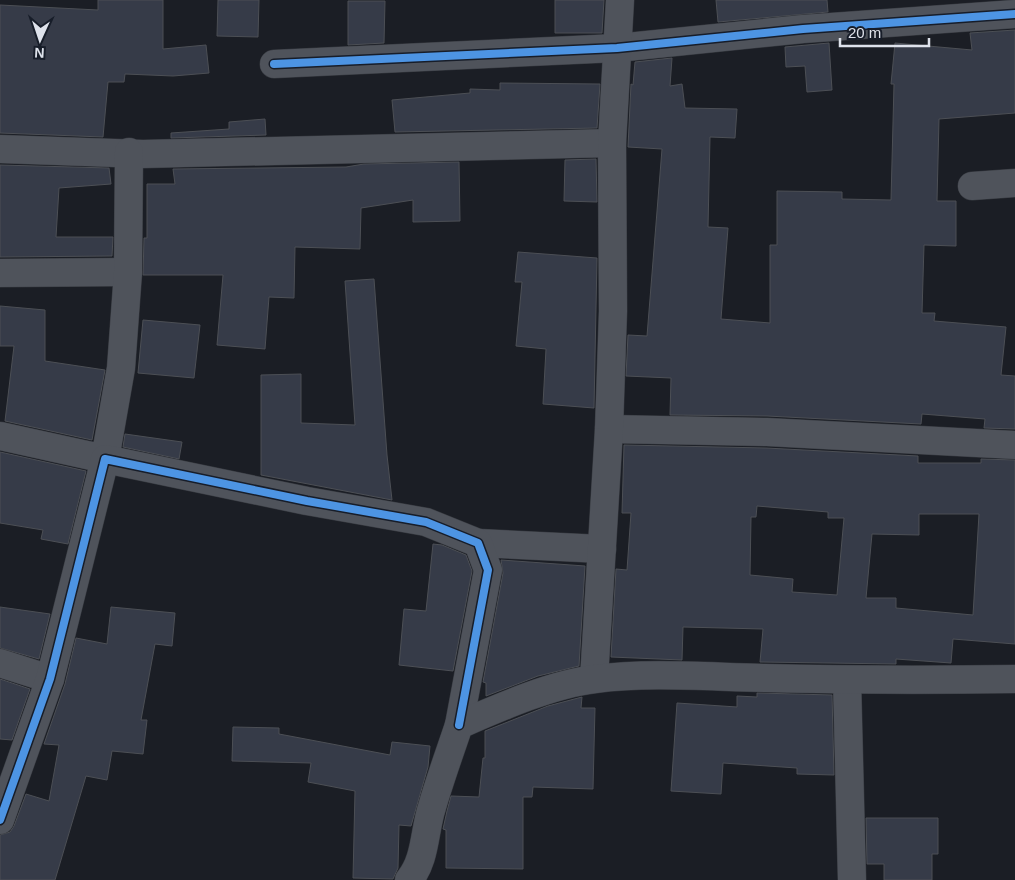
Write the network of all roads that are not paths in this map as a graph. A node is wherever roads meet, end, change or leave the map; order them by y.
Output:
1 (620, 0) edge
2 (1015, 14) edge
3 (617, 48) junction
4 (274, 64) dead end
5 (612, 143) junction
6 (0, 149) edge
7 (129, 152) junction
8 (1015, 183) edge
9 (972, 186) dead end
10 (128, 272) junction
11 (0, 273) edge
12 (609, 429) junction
13 (0, 436) edge
14 (1015, 445) edge
15 (105, 460) junction
16 (478, 543) junction
17 (602, 549) junction
18 (0, 662) edge
19 (50, 679) junction
20 (594, 679) junction
21 (848, 680) junction
22 (1015, 680) edge
23 (459, 726) junction
24 (0, 820) edge
25 (409, 880) edge
26 (852, 880) edge

1 - 3 street
2 - 3 street
3 - 4 street
3 - 5 street
5 - 7 street
5 - 12 street
6 - 7 street
7 - 10 street
8 - 9 street
10 - 11 street
10 - 15 street
12 - 14 street
12 - 17 street
13 - 15 street
15 - 16 street
15 - 19 street
16 - 17 street
16 - 23 street
17 - 20 street
18 - 19 street
19 - 24 street
20 - 21 street
20 - 23 street
21 - 22 street
21 - 26 street
23 - 25 street

